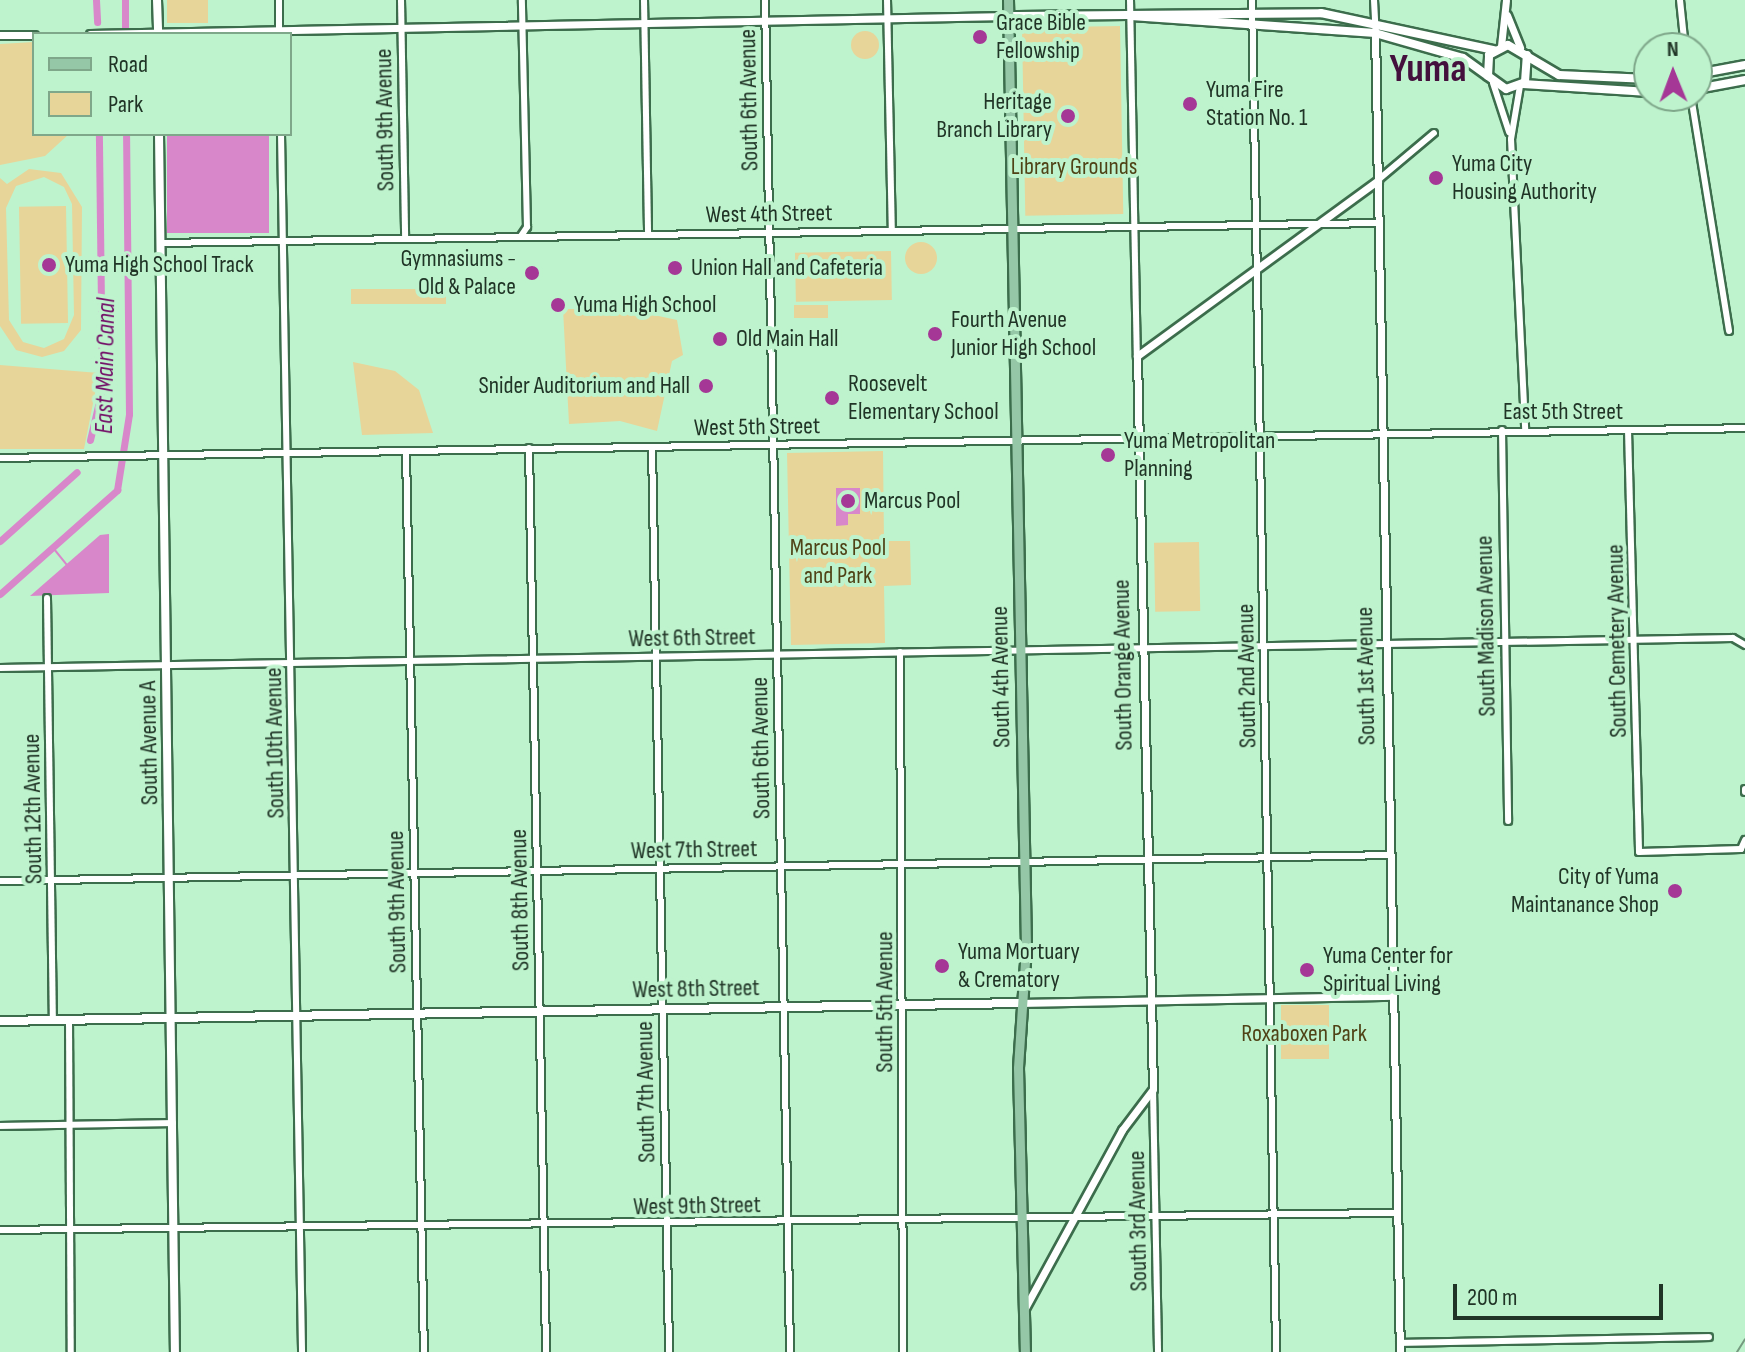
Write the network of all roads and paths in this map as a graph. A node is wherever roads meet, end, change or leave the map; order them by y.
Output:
1 (157, 0) edge
2 (279, 0) edge
3 (401, 0) edge
4 (522, 0) edge
5 (644, 0) edge
6 (765, 0) edge
7 (887, 0) edge
8 (1008, 0) edge
9 (1130, 0) edge
10 (1252, 0) edge
11 (1374, 0) edge
12 (1506, 0) edge
13 (1680, 0) edge
14 (1253, 12) junction
15 (1507, 13) junction
16 (1131, 15) junction
17 (1008, 16) junction
18 (888, 19) junction
19 (765, 21) junction
20 (1375, 21) junction
21 (645, 23) junction
22 (523, 25) junction
23 (1253, 26) junction
24 (402, 28) junction
25 (158, 32) edge
26 (279, 32) edge
27 (1683, 32) edge
28 (1375, 33) junction
29 (0, 35) edge
30 (32, 35) edge
31 (1498, 48) junction
32 (1520, 48) junction
33 (1527, 55) junction
34 (1745, 65) edge
35 (1713, 71) edge
36 (1633, 78) edge
37 (1745, 80) edge
38 (1491, 81) junction
39 (1521, 85) junction
40 (1713, 86) edge
41 (1633, 91) edge
42 (1694, 112) edge
43 (1434, 133) dead end
44 (159, 136) edge
45 (281, 136) edge
46 (1511, 139) junction
47 (1378, 180) junction
48 (1256, 223) junction
49 (1319, 223) junction
50 (1378, 223) junction
51 (1135, 226) junction
52 (1013, 228) junction
53 (892, 230) junction
54 (769, 232) junction
55 (648, 234) junction
56 (521, 236) junction
57 (405, 239) junction
58 (282, 241) junction
59 (161, 243) junction
60 (1258, 270) junction
61 (1729, 331) dead end
62 (1137, 356) junction
63 (1745, 428) edge
64 (1502, 430) junction
65 (1525, 430) junction
66 (1628, 430) junction
67 (1382, 433) junction
68 (1260, 435) junction
69 (1139, 437) junction
70 (1017, 440) junction
71 (773, 444) junction
72 (652, 447) junction
73 (529, 448) junction
74 (406, 451) junction
75 (287, 452) junction
76 (165, 455) junction
77 (0, 458) edge
78 (47, 598) dead end
79 (1636, 640) junction
80 (1507, 642) junction
81 (1743, 643) edge
82 (1386, 644) junction
83 (1265, 645) junction
84 (1142, 648) junction
85 (1021, 651) junction
86 (900, 652) junction
87 (777, 654) junction
88 (656, 657) junction
89 (533, 659) junction
90 (411, 661) junction
91 (292, 664) junction
92 (168, 666) junction
93 (0, 668) edge
94 (48, 668) junction
95 (1508, 821) dead end
96 (1745, 840) edge
97 (1389, 855) junction
98 (1268, 857) junction
99 (1147, 859) junction
100 (1024, 862) junction
101 (903, 864) junction
102 (781, 866) junction
103 (660, 869) junction
104 (537, 871) junction
105 (415, 874) junction
106 (295, 876) junction
107 (171, 878) junction
108 (52, 880) junction
109 (0, 881) edge
110 (1392, 996) junction
111 (1270, 999) junction
112 (1150, 1000) junction
113 (1023, 1003) junction
114 (904, 1005) junction
115 (784, 1007) junction
116 (663, 1009) junction
117 (540, 1011) junction
118 (417, 1015) junction
119 (298, 1016) junction
120 (172, 1018) junction
121 (53, 1020) junction
122 (69, 1020) junction
123 (0, 1021) edge
124 (1153, 1089) junction
125 (173, 1123) junction
126 (69, 1125) junction
127 (0, 1126) edge
128 (1395, 1213) junction
129 (1275, 1214) junction
130 (1156, 1216) junction
131 (1075, 1218) junction
132 (1023, 1219) junction
133 (900, 1221) junction
134 (788, 1222) junction
135 (666, 1224) junction
136 (543, 1226) junction
137 (421, 1228) junction
138 (70, 1229) junction
139 (0, 1230) edge
140 (300, 1230) junction
141 (174, 1232) junction
142 (1025, 1309) junction
143 (1709, 1337) dead end
144 (1400, 1348) edge
145 (71, 1352) edge
146 (175, 1352) edge
147 (302, 1352) edge
148 (424, 1352) edge
149 (546, 1352) edge
150 (669, 1352) edge
151 (790, 1352) edge
152 (903, 1352) edge
153 (1025, 1352) edge
154 (1158, 1352) edge
155 (1276, 1352) edge

1 - 25 main road
2 - 26 street
3 - 24 street, South 9th Avenue
4 - 22 street
5 - 21 street
6 - 19 street, South 6th Avenue
7 - 18 street
8 - 17 main road, South 4th Avenue
9 - 16 street
10 - 14 street, South 2nd Avenue
11 - 20 street, South 1st Avenue
12 - 15 street
13 - 27 street
14 - 16 main road
14 - 20 main road
14 - 23 street, South 2nd Avenue
15 - 31 street
15 - 32 street
16 - 17 main road
16 - 23 main road
16 - 51 street
17 - 18 street
17 - 52 main road, South 4th Avenue
18 - 19 street
18 - 53 street
19 - 21 street
19 - 54 street, South 6th Avenue
20 - 28 street, South 1st Avenue
20 - 31 main road
21 - 22 street
21 - 55 street
22 - 24 street
22 - 56 street
23 - 28 main road
23 - 48 street, South 2nd Avenue
24 - 26 street
24 - 57 street, South 9th Avenue
28 - 38 main road
28 - 47 street, South 1st Avenue
29 - 30 street
31 - 32 main road
31 - 38 main road
32 - 33 main road
33 - 36 main road
33 - 39 main road
34 - 35 main road
37 - 40 main road
38 - 39 main road
38 - 46 street
39 - 41 main road
39 - 46 street
42 - 61 street
43 - 47 street
44 - 59 main road, South Avenue A
45 - 58 street, South 10th Avenue
46 - 65 street
47 - 49 street
47 - 50 street, South 1st Avenue
48 - 49 street, West 4th Street
48 - 51 street, West 4th Street
48 - 60 street, South 2nd Avenue
49 - 50 street, West 4th Street
49 - 60 street
50 - 67 street, South 1st Avenue
51 - 52 street, West 4th Street
51 - 62 street
52 - 53 street, West 4th Street
52 - 70 main road, South 4th Avenue
53 - 54 street, West 4th Street
54 - 55 street, West 4th Street
54 - 71 street, South 6th Avenue
55 - 56 street, West 4th Street
56 - 57 street, West 4th Street
57 - 58 street, West 4th Street
58 - 59 street, West 4th Street
58 - 75 street, South 10th Avenue
59 - 76 main road, South Avenue A
60 - 62 street
60 - 68 street, South 2nd Avenue
62 - 69 street, South Orange Avenue
63 - 66 street, East 5th Street
64 - 65 street, East 5th Street
64 - 67 street, East 5th Street
64 - 80 street, South Madison Avenue
65 - 66 street, East 5th Street
66 - 79 street, South Cemetery Avenue
67 - 68 street, West 5th Street
67 - 82 street, South 1st Avenue
68 - 69 street, West 5th Street
68 - 83 street, South 2nd Avenue
69 - 70 street, West 5th Street
69 - 84 street, South Orange Avenue
70 - 71 street, West 5th Street
70 - 85 main road, South 4th Avenue
71 - 72 street, West 5th Street
71 - 87 street, South 6th Avenue
72 - 73 street, West 5th Street
72 - 88 street, South 7th Avenue
73 - 74 street, West 5th Street
73 - 89 street, South 8th Avenue
74 - 75 street, West 5th Street
74 - 90 street, South 9th Avenue
75 - 76 street, West 5th Street
75 - 91 street, South 10th Avenue
76 - 77 street, West 5th Street
76 - 92 main road, South Avenue A
78 - 94 street, South 12th Avenue
79 - 80 street, West 6th Street
79 - 81 street, West 6th Street
79 - 96 street, South Cemetery Avenue
80 - 82 street, West 6th Street
80 - 95 street, South Madison Avenue
82 - 83 street, West 6th Street
82 - 97 street, South 1st Avenue
83 - 84 street, West 6th Street
83 - 98 street, South 2nd Avenue
84 - 85 street, West 6th Street
84 - 99 street, South Orange Avenue
85 - 86 street, West 6th Street
85 - 100 main road, South 4th Avenue
86 - 87 street, West 6th Street
86 - 101 street, South 5th Avenue
87 - 88 street, West 6th Street
87 - 102 street, South 6th Avenue
88 - 89 street, West 6th Street
88 - 103 street, South 7th Avenue
89 - 90 street, West 6th Street
89 - 104 street, South 8th Avenue
90 - 91 street, West 6th Street
90 - 105 street, South 9th Avenue
91 - 92 street, West 6th Street
91 - 106 street, South 10th Avenue
92 - 94 street, West 6th Street
92 - 107 main road, South Avenue A
93 - 94 street, West 6th Street
94 - 108 street, South 12th Avenue
97 - 98 street, West 7th Street
97 - 110 street, South 1st Avenue
98 - 99 street, West 7th Street
98 - 111 street, South 2nd Avenue
99 - 100 street, West 7th Street
99 - 112 street, South Orange Avenue
100 - 101 street, West 7th Street
100 - 113 main road, South 4th Avenue
101 - 102 street, West 7th Street
101 - 114 street, South 5th Avenue
102 - 103 street, West 7th Street
102 - 115 street, South 6th Avenue
103 - 104 street, West 7th Street
103 - 116 street, South 7th Avenue
104 - 105 street, West 7th Street
104 - 117 street, South 8th Avenue
105 - 106 street, West 7th Street
105 - 118 street, South 9th Avenue
106 - 107 street, West 7th Street
106 - 119 street, South 10th Avenue
107 - 108 street, West 7th Street
107 - 120 main road, South Avenue A
108 - 109 street, West 7th Street
108 - 121 street, South 12th Avenue
110 - 111 street, West 8th Street
110 - 128 street, South 1st Avenue
111 - 112 street, West 8th Street
111 - 129 street, South 2nd Avenue
112 - 113 street, West 8th Street
112 - 124 street, South Orange Avenue
113 - 114 main road, West 8th Street
113 - 132 main road, South 4th Avenue
114 - 115 main road, West 8th Street
114 - 133 street, South 5th Avenue
115 - 116 main road, West 8th Street
115 - 134 street, South 6th Avenue
116 - 117 main road, West 8th Street
116 - 135 street, South 7th Avenue
117 - 118 main road, West 8th Street
117 - 136 street, South 8th Avenue
118 - 119 main road, West 8th Street
118 - 137 street, South 9th Avenue
119 - 120 main road, West 8th Street
119 - 140 street, South 10th Avenue
120 - 122 main road, West 8th Street
120 - 125 main road, South Avenue A
121 - 122 main road, West 8th Street
121 - 123 main road, West 8th Street
122 - 126 street
124 - 130 street, South 3rd Avenue
124 - 131 street
125 - 126 street
125 - 141 main road, South Avenue A
126 - 127 street
126 - 138 street
128 - 129 street, West 9th Street
128 - 144 street, South 1st Avenue
129 - 130 street, West 9th Street
129 - 155 street, South 2nd Avenue
130 - 131 street, West 9th Street
130 - 154 street, South 3rd Avenue
131 - 132 street, West 9th Street
131 - 142 street
132 - 133 street, West 9th Street
132 - 142 main road, South 4th Avenue
133 - 134 street, West 9th Street
133 - 152 street, South 5th Avenue
134 - 135 street, West 9th Street
134 - 151 street, South 6th Avenue
135 - 136 street, West 9th Street
135 - 150 street, South 7th Avenue
136 - 137 street, West 9th Street
136 - 149 street, South 8th Avenue
137 - 140 street, West 9th Street
137 - 148 street, South 9th Avenue
138 - 139 street, West 9th Street
138 - 141 street, West 9th Street
138 - 145 street
140 - 141 street, West 9th Street
140 - 147 street, South 10th Avenue
141 - 146 main road, South Avenue A
142 - 153 main road, South 4th Avenue
143 - 144 street

